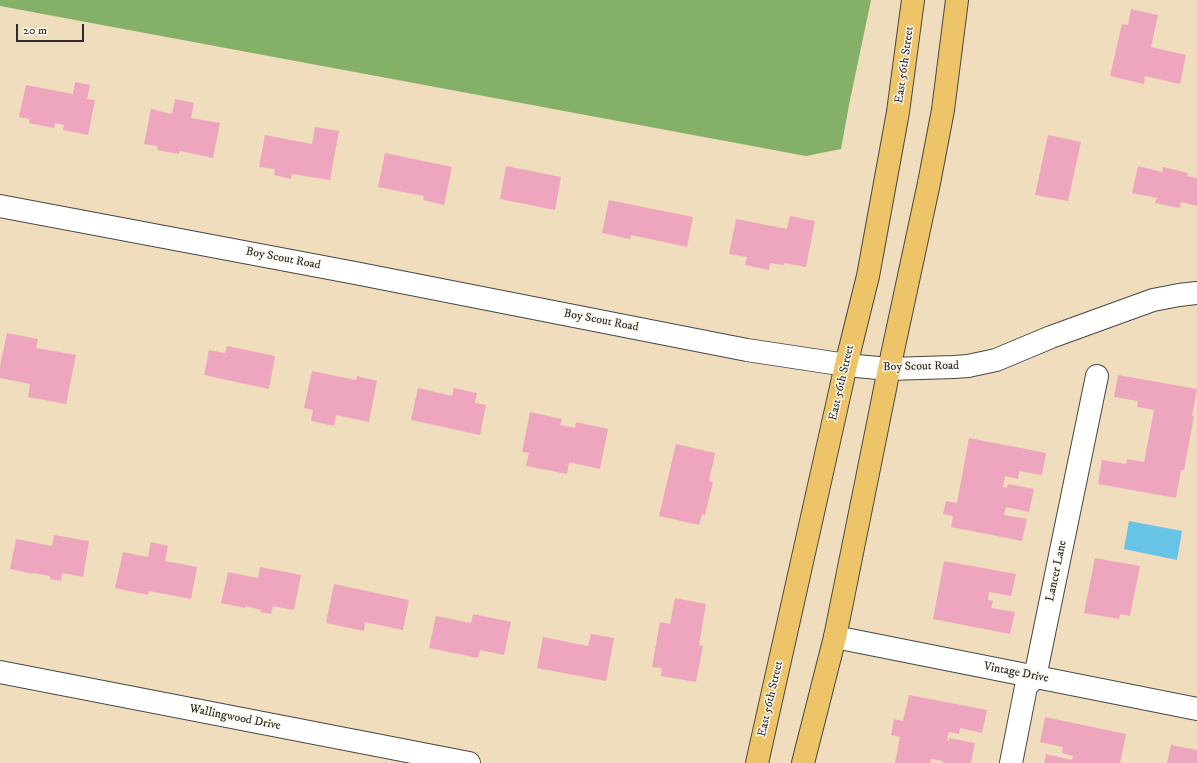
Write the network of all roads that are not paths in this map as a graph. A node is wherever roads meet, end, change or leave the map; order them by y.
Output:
1 (913, 0) edge
2 (958, 0) edge
3 (0, 206) edge
4 (1197, 293) edge
5 (846, 365) junction
6 (889, 369) junction
7 (1097, 376) dead end
8 (835, 637) junction
9 (0, 672) edge
10 (1035, 677) junction
11 (1197, 708) edge
12 (469, 763) edge
13 (757, 763) edge
14 (803, 763) edge
15 (1011, 763) edge

1 - 5 main road, East 56th Street
2 - 6 main road
3 - 5 street, Boy Scout Road
4 - 6 street, Boy Scout Road
5 - 6 street, Boy Scout Road
5 - 13 main road, East 56th Street
6 - 8 main road
7 - 10 street, Lancer Lane
8 - 10 street, Vintage Drive
8 - 14 main road
9 - 12 street, Wallingwood Drive
10 - 11 street, Vintage Drive
10 - 15 street, Lancer Lane

